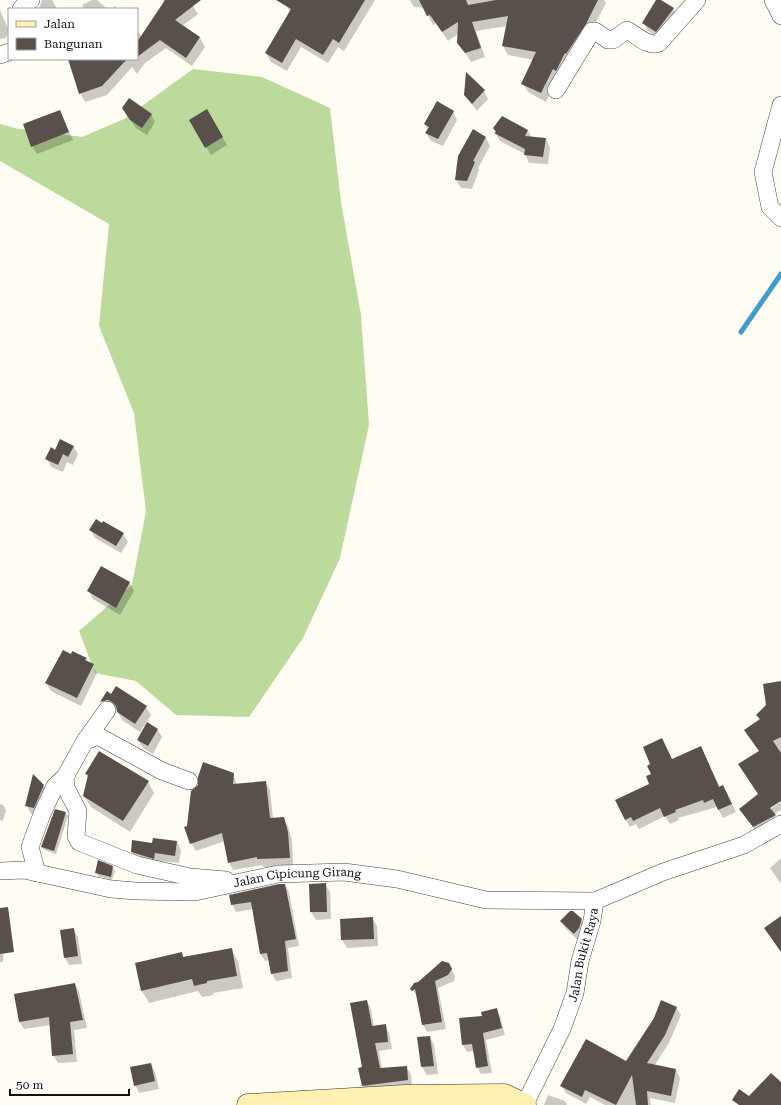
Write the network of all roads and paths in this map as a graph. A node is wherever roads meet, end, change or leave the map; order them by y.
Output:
1 (31, 0) edge
2 (697, 0) edge
3 (773, 0) edge
4 (22, 8) edge
5 (781, 16) edge
6 (556, 90) dead end
7 (781, 105) edge
8 (781, 218) edge
9 (107, 710) dead end
10 (85, 741) junction
11 (65, 777) junction
12 (189, 781) dead end
13 (781, 824) edge
14 (0, 871) edge
15 (37, 873) junction
16 (244, 882) junction
17 (595, 901) junction
18 (525, 1104) edge
19 (248, 1105) edge

1 - 4 street
2 - 6 street
3 - 5 street
7 - 8 street
9 - 10 street
10 - 11 street
10 - 12 street
11 - 15 street
11 - 16 street
13 - 17 street, Jalan Bukit Raya
14 - 15 street, Jalan Cipicung Girang
15 - 16 street, Jalan Cipicung Girang
16 - 17 street, Jalan Cipicung Girang
17 - 18 street, Jalan Bukit Raya
18 - 19 main road

